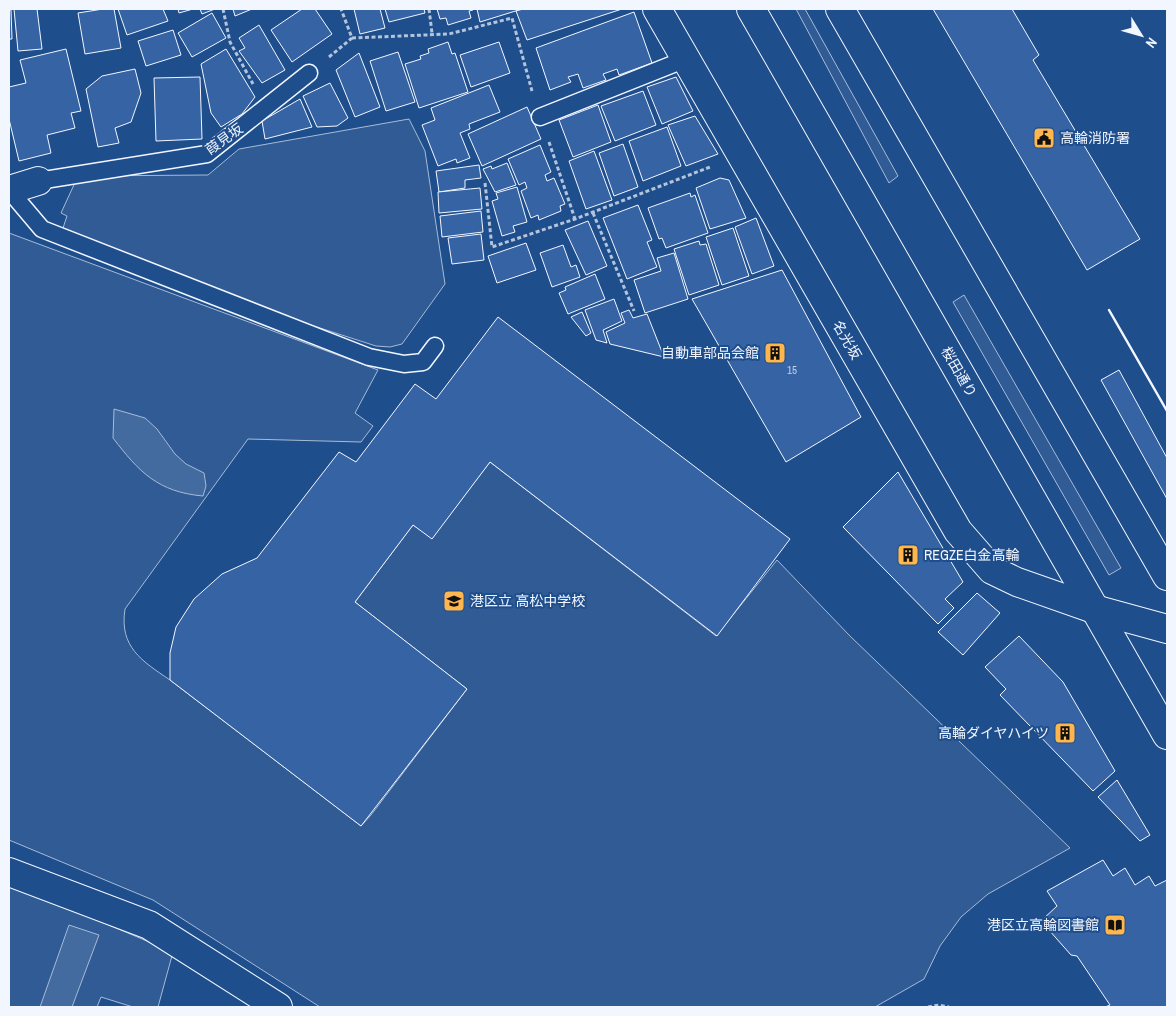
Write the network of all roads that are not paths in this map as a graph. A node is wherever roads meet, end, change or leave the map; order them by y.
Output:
1 (657, 9) edge
2 (751, 9) edge
3 (840, 9) edge
4 (686, 59) junction
5 (309, 73) road end
6 (540, 117) dead end
7 (38, 181) joint
8 (9, 190) edge
9 (435, 346) dead end
10 (1167, 576) edge
11 (1094, 609) junction
12 (1167, 629) edge
13 (1167, 735) edge
14 (9, 872) edge
15 (278, 1007) edge

1 - 4 main road, 名光坂
2 - 11 main road, 桜田通り
3 - 10 main road
4 - 6 lane
4 - 11 main road, 名光坂
5 - 7 lane, 葭見坂
7 - 8 main road, 葭見坂
8 - 9 lane
11 - 12 main road, 名光坂
11 - 13 main road, 桜田通り
14 - 15 main road

